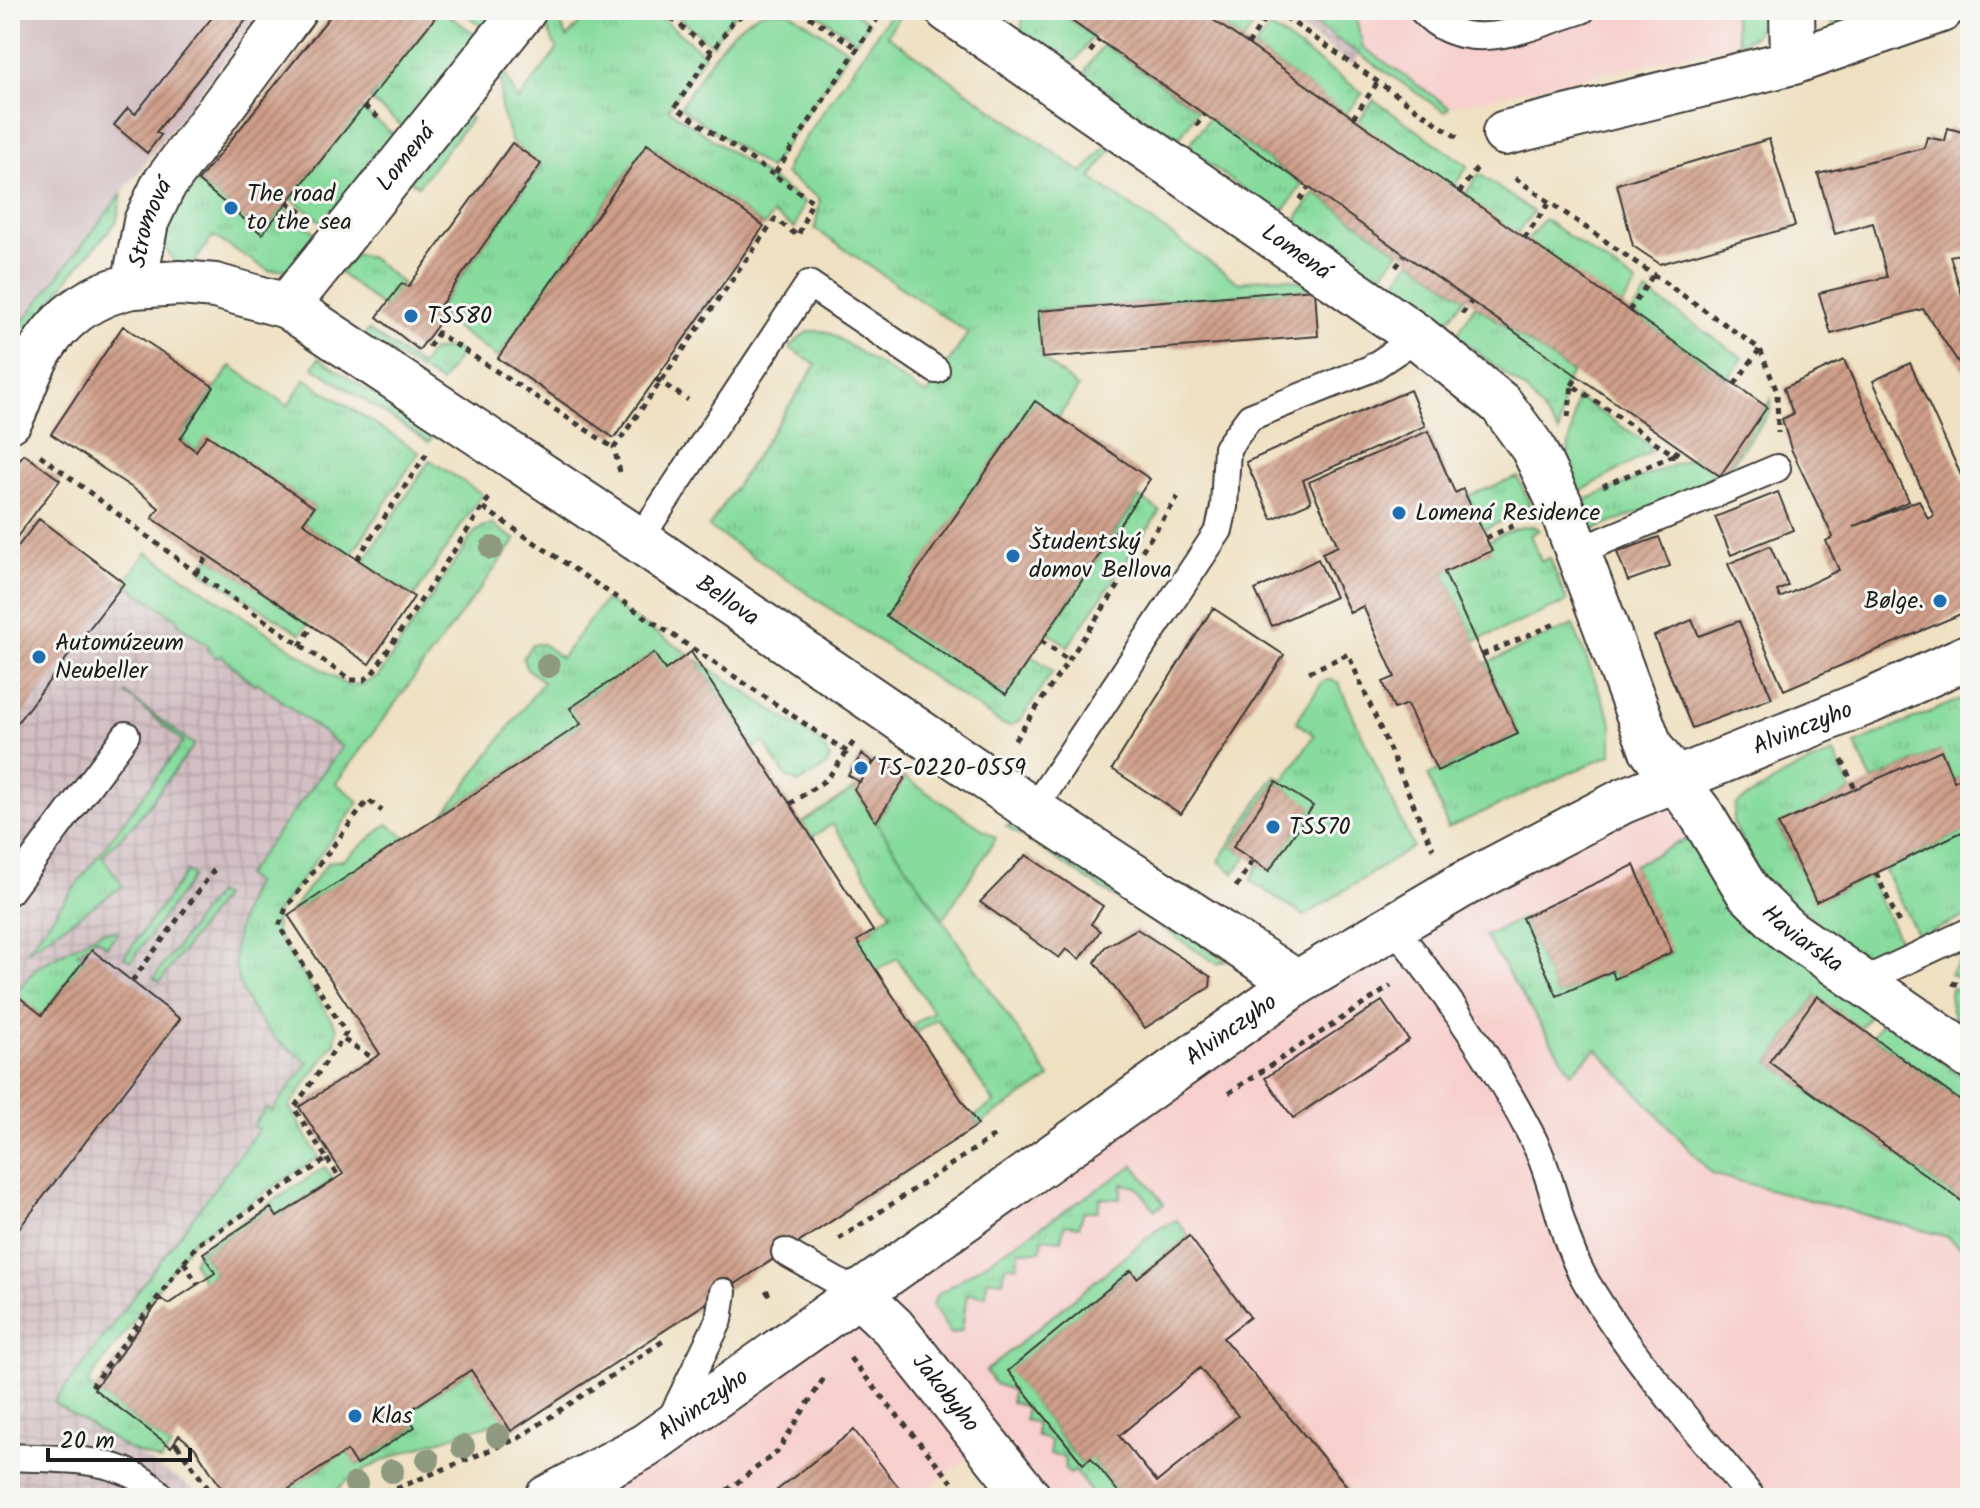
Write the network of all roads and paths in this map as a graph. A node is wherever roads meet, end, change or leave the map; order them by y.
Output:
1 (294, 10) edge
2 (524, 10) edge
3 (662, 10) edge
4 (751, 10) edge
5 (799, 10) edge
6 (883, 10) edge
7 (948, 10) edge
8 (1270, 10) edge
9 (1422, 10) edge
10 (1582, 10) edge
11 (1792, 10) edge
12 (1941, 10) edge
13 (1099, 40) dead end
14 (1248, 45) dead end
15 (857, 48) junction
16 (712, 52) junction
17 (1089, 54) dead end
18 (1793, 62) junction
19 (1378, 82) dead end
20 (1204, 115) dead end
21 (1353, 118) dead end
22 (1193, 130) dead end
23 (1494, 145) joint
24 (774, 175) junction
25 (1308, 188) dead end
26 (1459, 193) dead end
27 (1298, 202) dead end
28 (1550, 202) dead end
29 (1524, 238) dead end
30 (1653, 275) dead end
31 (134, 286) junction
32 (287, 306) junction
33 (1629, 311) dead end
34 (1418, 337) junction
35 (421, 358) dead end
36 (936, 370) dead end
37 (1577, 377) dead end
38 (658, 380) junction
39 (1735, 384) dead end
40 (1572, 385) junction
41 (671, 389) dead end
42 (1780, 406) dead end
43 (1567, 425) dead end
44 (22, 436) edge
45 (430, 448) dead end
46 (614, 448) junction
47 (1680, 448) dead end
48 (1674, 455) junction
49 (1777, 468) dead end
50 (621, 474) dead end
51 (494, 491) dead end
52 (1178, 497) dead end
53 (1560, 504) junction
54 (639, 540) junction
55 (1577, 552) junction
56 (208, 555) dead end
57 (357, 559) dead end
58 (196, 573) junction
59 (1597, 606) junction
60 (313, 625) dead end
61 (1041, 641) dead end
62 (300, 646) junction
63 (1482, 655) dead end
64 (1970, 656) edge
65 (1068, 660) junction
66 (1309, 672) dead end
67 (126, 735) dead end
68 (1012, 744) dead end
69 (1836, 747) dead end
70 (847, 752) dead end
71 (1675, 780) junction
72 (1855, 789) dead end
73 (790, 804) dead end
74 (1033, 810) junction
75 (382, 811) dead end
76 (1434, 850) dead end
77 (1252, 861) dead end
78 (217, 866) dead end
79 (10, 891) edge
80 (1234, 891) dead end
81 (1392, 925) junction
82 (1970, 931) edge
83 (132, 981) dead end
84 (1863, 981) junction
85 (1297, 983) junction
86 (1395, 983) dead end
87 (344, 1040) junction
88 (1970, 1057) edge
89 (373, 1058) dead end
90 (1223, 1097) dead end
91 (327, 1159) junction
92 (339, 1177) dead end
93 (785, 1252) dead end
94 (184, 1262) junction
95 (198, 1285) dead end
96 (766, 1290) dead end
97 (857, 1293) junction
98 (723, 1297) junction
99 (893, 1327) junction
100 (850, 1358) junction
101 (837, 1368) dead end
102 (825, 1377) dead end
103 (96, 1386) dead end
104 (666, 1430) junction
105 (182, 1438) dead end
106 (10, 1457) edge
107 (956, 1486) dead end
108 (163, 1498) edge
109 (215, 1498) edge
110 (374, 1498) edge
111 (547, 1498) edge
112 (717, 1498) edge
113 (1029, 1498) edge
114 (1752, 1498) edge

1 - 31 street, Stromová
2 - 32 street, Lomená
3 - 16 path
4 - 16 path
5 - 15 path
6 - 15 path
7 - 34 street, Lomená
8 - 14 path
9 - 10 lane
11 - 18 street
12 - 18 street
13 - 17 path
15 - 24 path
16 - 24 path
18 - 23 street
19 - 21 path
20 - 22 path
23 - 26 path
24 - 38 path
25 - 27 path
28 - 29 path
30 - 33 path
31 - 32 street, Bellova
31 - 44 street, Stromová
32 - 54 street, Bellova
34 - 53 street, Lomená
34 - 74 lane
35 - 46 path
36 - 54 lane
37 - 40 path
38 - 41 path
38 - 46 path
39 - 42 path
40 - 43 path
40 - 48 path
44 - 58 path
45 - 57 path
46 - 50 path
47 - 48 path
48 - 53 path
49 - 55 lane
51 - 62 path
52 - 65 path
53 - 55 street, Lomená
54 - 74 street, Bellova
55 - 59 street, Lomená
56 - 58 path
58 - 62 path
59 - 63 path
59 - 71 street, Lomená
60 - 62 path
61 - 65 path
64 - 71 street, Alvinczyho
65 - 68 path
66 - 76 path
67 - 79 lane
69 - 72 path
70 - 73 path
71 - 81 street, Alvinczyho
71 - 84 street, Haviarska
74 - 85 street, Bellova
75 - 87 path
77 - 80 path
78 - 83 path
81 - 85 street, Alvinczyho
81 - 114 lane
82 - 84 lane
84 - 88 street, Haviarska
85 - 97 street, Alvinczyho
86 - 90 path
87 - 89 path
87 - 91 path
91 - 92 path
91 - 94 path
93 - 97 lane
94 - 95 path
94 - 103 path
96 - 98 path
97 - 99 street, Jakobyho
97 - 104 street, Alvinczyho
98 - 104 lane
98 - 110 path
99 - 100 path
99 - 113 street, Jakobyho
100 - 101 path
100 - 107 path
102 - 112 path
104 - 111 street, Alvinczyho
105 - 109 path
106 - 108 lane

